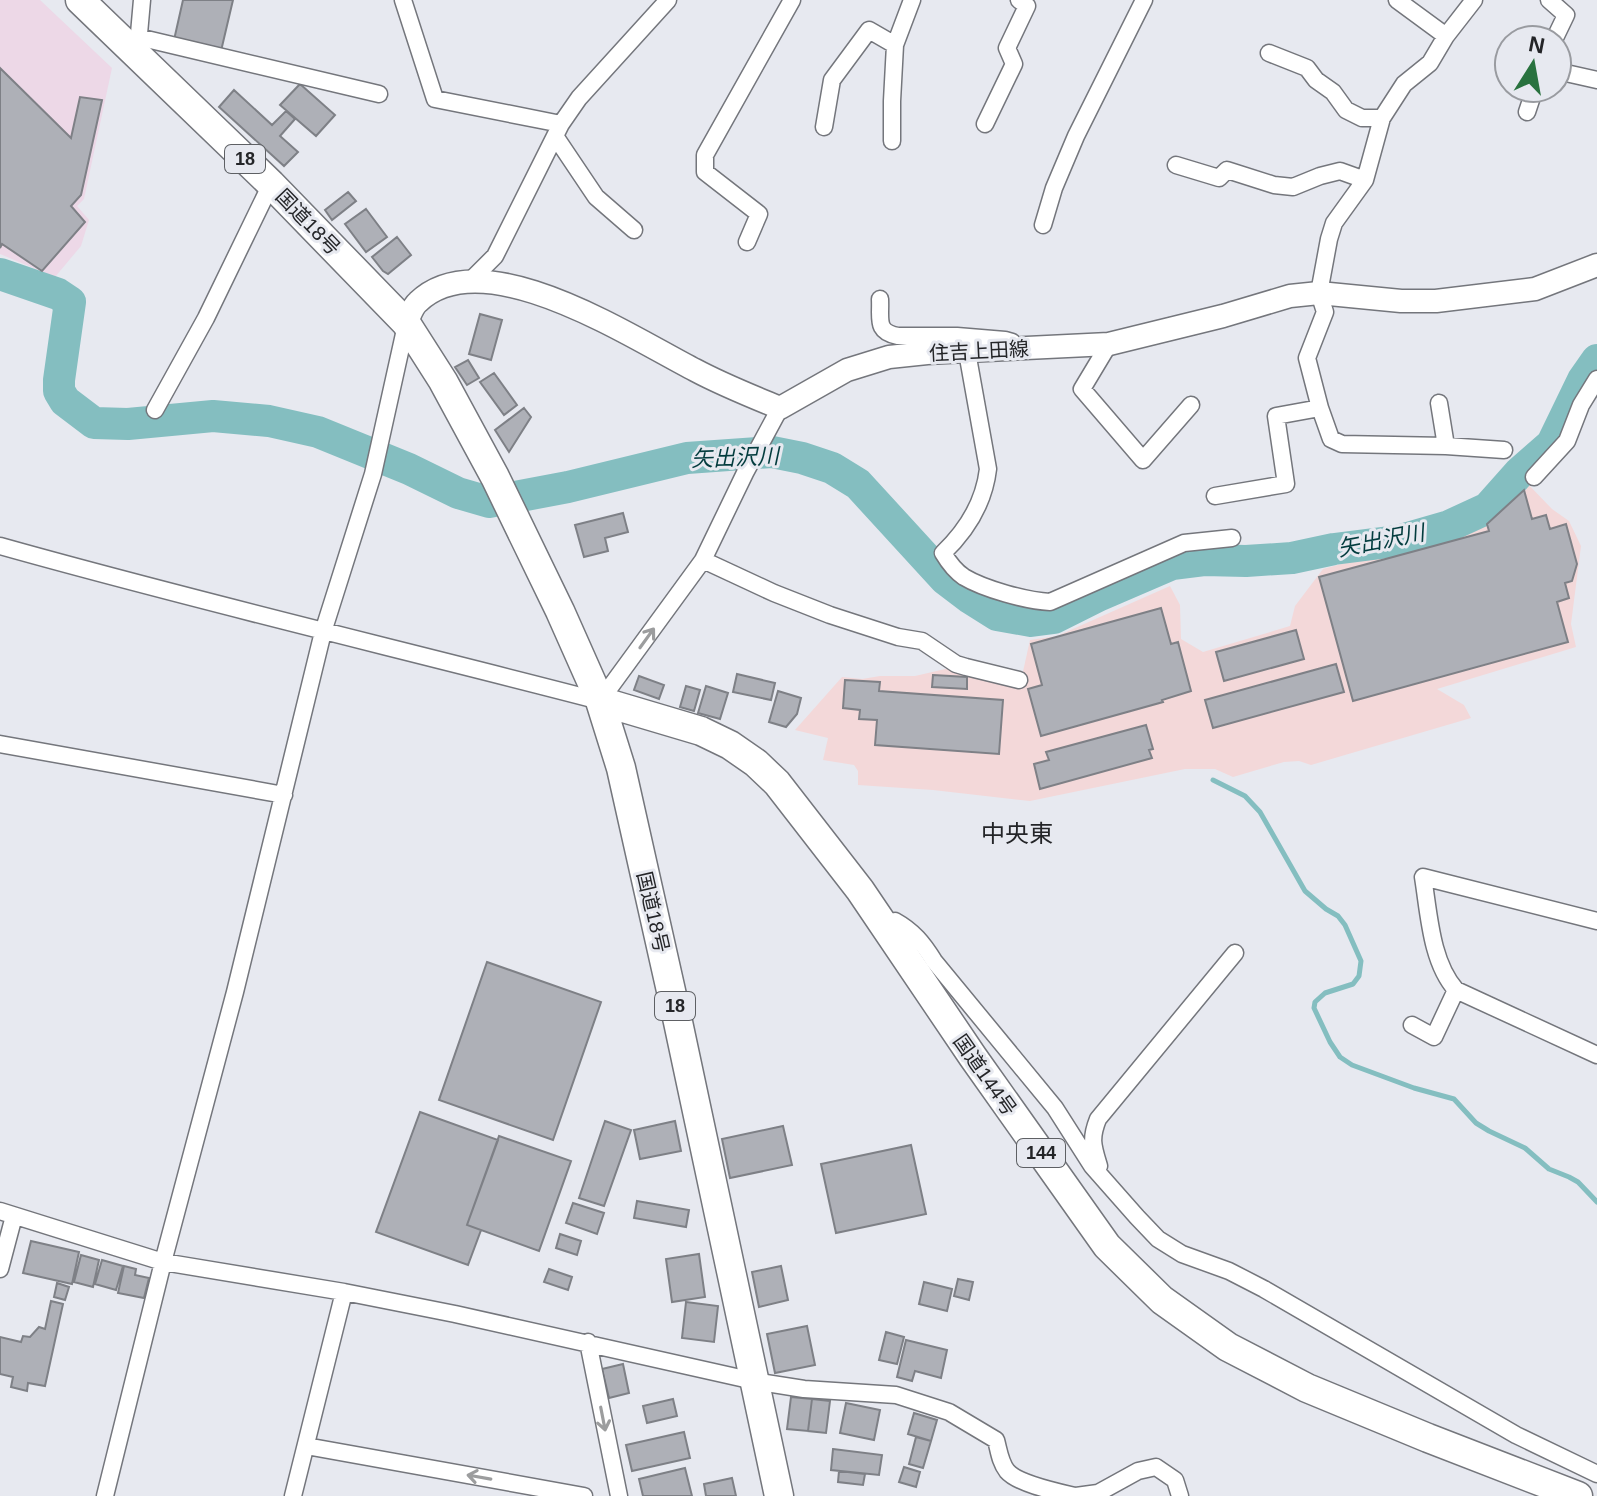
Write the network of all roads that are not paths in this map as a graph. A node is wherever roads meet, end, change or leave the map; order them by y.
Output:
1 (80, 0) edge
2 (142, 0) edge
3 (403, 0) edge
4 (668, 0) edge
5 (792, 0) edge
6 (912, 0) edge
7 (1019, 0) edge
8 (1144, 0) edge
9 (1397, 0) edge
10 (1474, 0) edge
11 (1549, 0) edge
12 (1562, 24) edge
13 (1446, 36) junction
14 (895, 45) junction
15 (138, 46) junction
16 (1269, 53) dead end
17 (1573, 75) edge
18 (1597, 80) edge
19 (379, 94) dead end
20 (1530, 104) edge
21 (1527, 112) dead end
22 (1382, 118) junction
23 (985, 124) dead end
24 (824, 127) dead end
25 (558, 130) junction
26 (892, 141) dead end
27 (1176, 165) dead end
28 (1365, 180) junction
29 (271, 184) junction
30 (1043, 225) dead end
31 (634, 230) dead end
32 (747, 242) dead end
33 (1597, 265) edge
34 (470, 281) junction
35 (1319, 293) junction
36 (880, 299) dead end
37 (406, 323) junction
38 (910, 336) junction
39 (1109, 344) junction
40 (1018, 350) junction
41 (957, 352) junction
42 (1597, 379) edge
43 (1439, 403) dead end
44 (1191, 405) dead end
45 (780, 408) junction
46 (1320, 408) junction
47 (155, 410) dead end
48 (1446, 446) junction
49 (1504, 450) dead end
50 (1534, 477) dead end
51 (1215, 496) dead end
52 (1232, 538) dead end
53 (0, 546) edge
54 (703, 560) junction
55 (323, 632) junction
56 (1019, 680) dead end
57 (600, 701) junction
58 (0, 744) edge
59 (284, 795) junction
60 (1597, 921) edge
61 (885, 925) junction
62 (1235, 953) dead end
63 (1456, 990) junction
64 (1412, 1025) dead end
65 (1597, 1055) edge
66 (1101, 1175) junction
67 (7, 1213) edge
68 (163, 1262) junction
69 (0, 1269) edge
70 (344, 1292) junction
71 (588, 1342) junction
72 (754, 1381) junction
73 (306, 1446) junction
74 (1597, 1474) edge
75 (105, 1496) edge
76 (293, 1496) edge
77 (584, 1496) edge
78 (619, 1496) edge
79 (779, 1496) edge
80 (1076, 1496) edge
81 (1180, 1496) edge
82 (1578, 1496) edge

1 - 15 highway, 国道18号 / 18
2 - 15 street
3 - 25 street
4 - 25 street
5 - 32 street
6 - 14 street
7 - 23 street
8 - 30 street
9 - 13 street
10 - 13 street
11 - 12 street
13 - 22 street
14 - 24 street
14 - 26 street
15 - 19 street
15 - 29 highway, 国道18号 / 18
16 - 22 street
17 - 18 street
20 - 21 street
22 - 28 street
25 - 31 street
25 - 34 street
27 - 28 street
28 - 35 street
29 - 37 highway, 国道18号 / 18
29 - 47 street
33 - 35 main road, 住吉上田線
34 - 37 main road
34 - 45 main road
35 - 39 main road, 住吉上田線
35 - 46 street
36 - 38 street
37 - 55 street
37 - 57 highway, 国道18号 / 18
38 - 40 street
38 - 41 street
39 - 40 main road, 住吉上田線
39 - 44 street
40 - 41 main road, 住吉上田線
41 - 45 main road, 住吉上田線
41 - 52 street
42 - 50 street
43 - 48 street
45 - 54 street
46 - 48 street
46 - 51 street
48 - 49 street
53 - 55 street
54 - 56 street
57 -> 54 street
55 - 57 street
55 - 59 street
57 - 61 highway, 国道144号 / 144
57 - 72 highway, 国道18号 / 18
58 - 59 street
59 - 68 street
60 - 63 street
61 - 66 street
61 - 82 highway, 国道144号 / 144
62 - 66 street
63 - 64 street
63 - 65 street
66 - 74 street
67 - 68 street
67 - 69 street
68 - 70 street
68 - 75 street
70 - 71 street
70 - 73 street
71 - 72 street
71 -> 78 street
72 - 79 highway, 国道18号 / 18
72 - 80 street
73 - 76 street
77 -> 73 street
80 - 81 street

